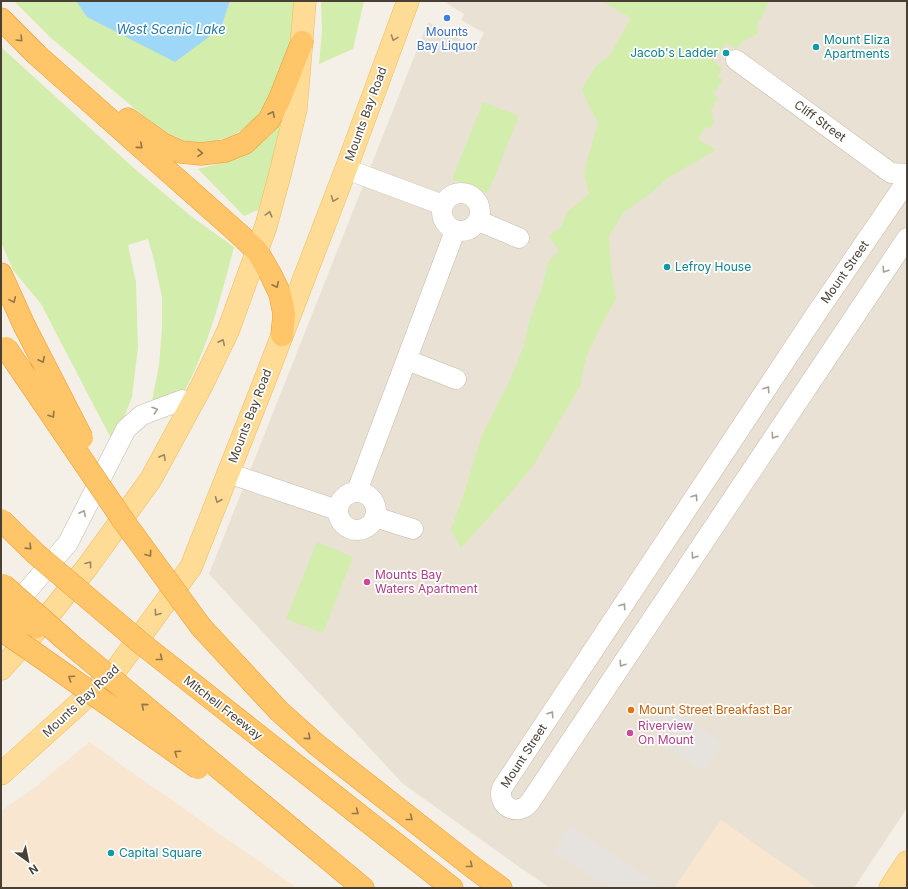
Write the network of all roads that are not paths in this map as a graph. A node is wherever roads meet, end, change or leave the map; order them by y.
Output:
1 (305, 1) edge
2 (408, 1) edge
3 (1, 19) edge
4 (302, 42) junction
5 (37, 55) junction
6 (736, 60) dead end
7 (346, 169) junction
8 (907, 181) edge
9 (443, 205) junction
10 (479, 221) junction
11 (455, 231) junction
12 (519, 238) dead end
13 (907, 238) edge
14 (257, 252) junction
15 (1, 274) edge
16 (282, 335) junction
17 (3, 344) edge
18 (407, 360) junction
19 (785, 361) junction
20 (456, 379) dead end
21 (812, 380) junction
22 (191, 405) junction
23 (228, 473) junction
24 (357, 491) junction
25 (337, 510) junction
26 (375, 517) junction
27 (1, 520) edge
28 (680, 520) junction
29 (126, 523) junction
30 (413, 529) dead end
31 (707, 537) junction
32 (1, 584) edge
33 (1, 608) edge
34 (1, 622) edge
35 (1, 630) edge
36 (68, 643) junction
37 (1, 669) edge
38 (276, 715) junction
39 (1, 774) edge
40 (224, 780) junction
41 (326, 788) junction
42 (907, 862) edge
43 (363, 888) edge
44 (452, 888) edge
45 (501, 888) edge
46 (890, 888) edge

1 - 4 main road
2 -> 7 main road, Mounts Bay Road
3 -> 5 highway
5 -> 4 highway
14 -> 4 main road
5 -> 14 highway
6 - 8 street, Cliff Street
7 - 9 street
7 -> 16 main road, Mounts Bay Road
8 - 19 street, Mount Street
9 - 10 street
9 - 11 street
10 - 11 street
10 - 12 street
11 - 18 street
13 -> 21 street, Mount Street
14 -> 16 highway
22 -> 14 main road
15 -> 29 highway, bridge
16 - 23 main road, Mounts Bay Road
17 -> 29 highway, bridge
18 - 20 street
18 - 24 street
19 - 21 street
28 -> 19 street, Mount Street
21 -> 31 street, Mount Street
34 -> 22 street
37 -> 22 main road
23 - 25 street
23 -> 39 main road, Mounts Bay Road
24 - 25 street
24 - 26 street
25 - 26 street
26 - 30 street
27 -> 41 highway, Mitchell Freeway, bridge
28 - 31 street
31 -> 28 street, Mount Street
29 -> 38 highway, bridge
32 - 36 highway, bridge
33 - 36 highway, bridge
40 -> 35 highway, bridge
40 -> 36 highway, bridge
38 - 41 highway
38 -> 45 highway
40 - 43 highway
41 -> 44 highway, Mitchell Freeway
42 - 46 main road

